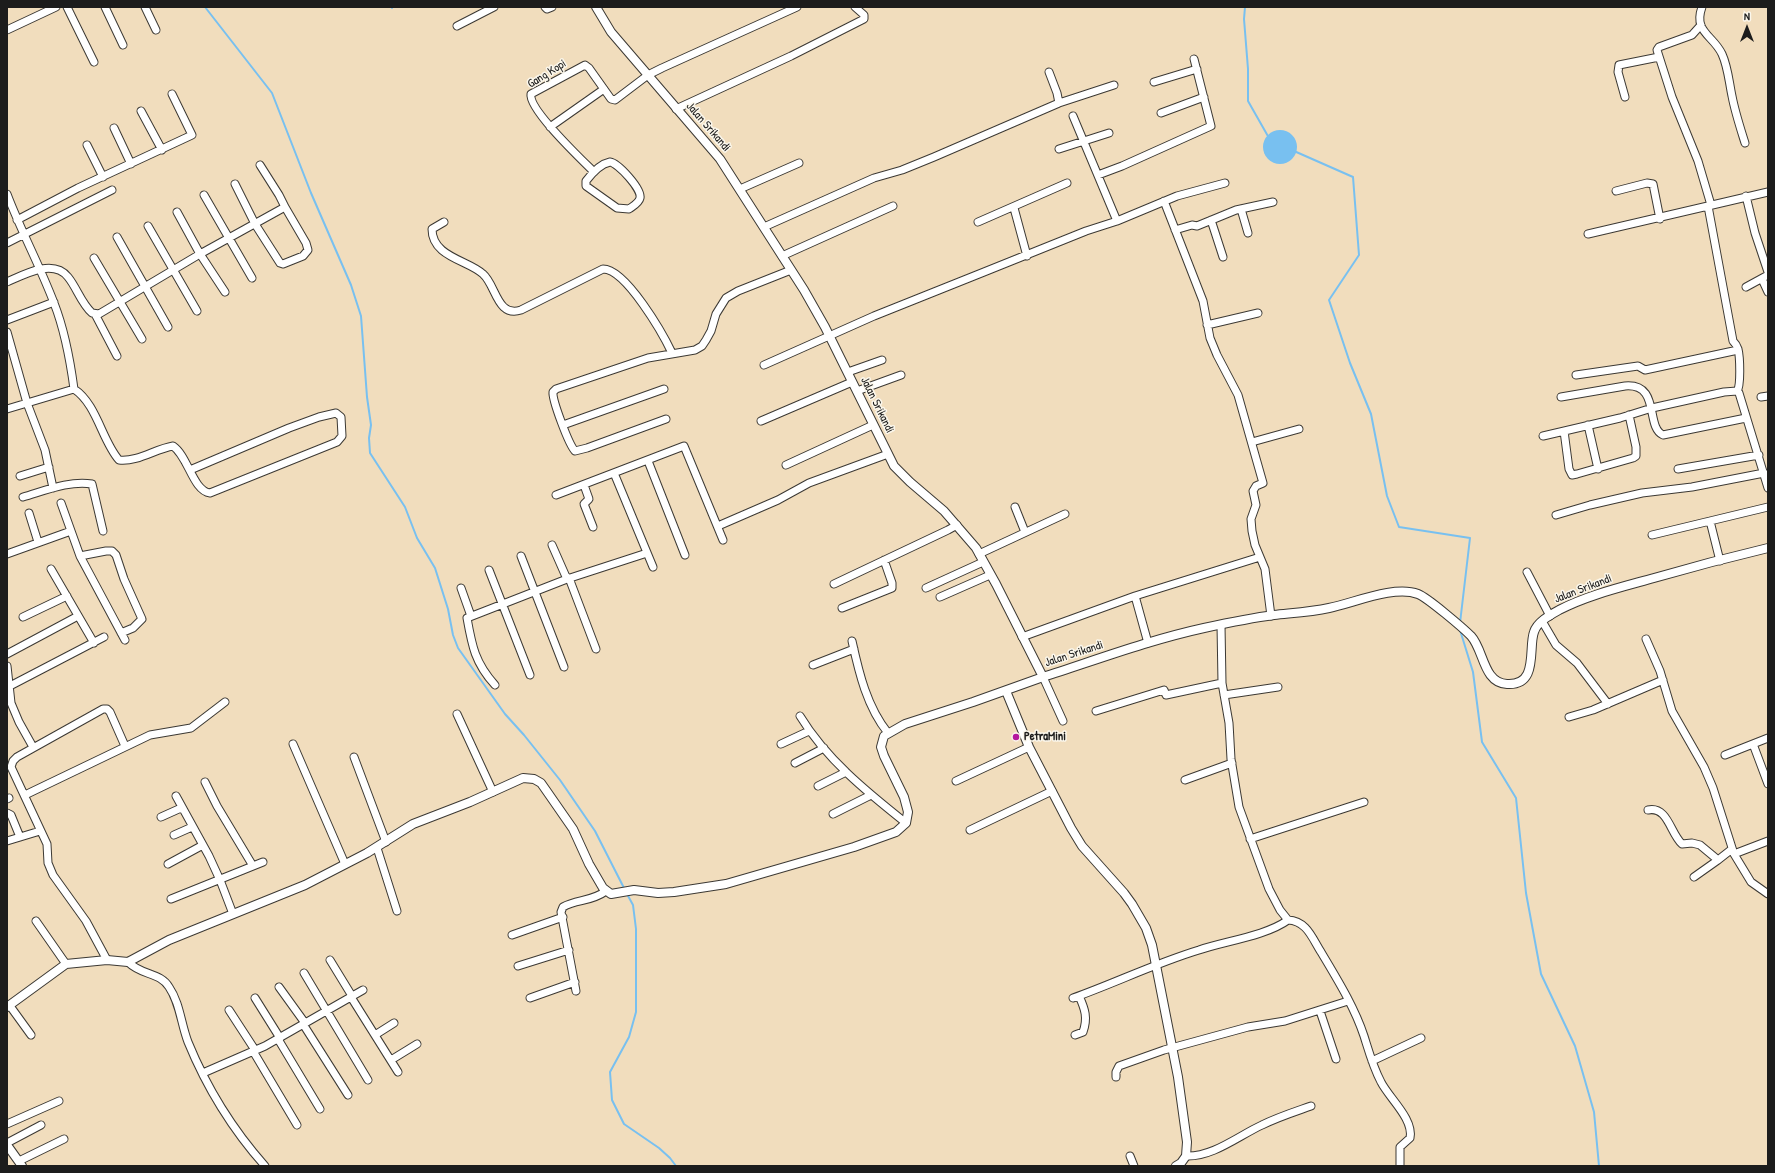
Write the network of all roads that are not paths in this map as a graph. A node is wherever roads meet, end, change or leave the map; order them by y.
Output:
1 (56, 7) edge
2 (67, 7) edge
3 (105, 7) edge
4 (144, 7) edge
5 (494, 7) edge
6 (545, 7) edge
7 (552, 7) edge
8 (596, 7) edge
9 (797, 7) edge
10 (855, 7) edge
11 (1702, 7) edge
12 (1701, 25) junction
13 (458, 26) dead end
14 (7, 30) edge
15 (156, 30) dead end
16 (123, 45) dead end
17 (1659, 57) junction
18 (1194, 59) dead end
19 (94, 62) dead end
20 (1197, 69) junction
21 (1049, 72) dead end
22 (648, 75) junction
23 (1154, 82) dead end
24 (1114, 85) dead end
25 (604, 89) junction
26 (172, 94) dead end
27 (1204, 97) junction
28 (1625, 97) dead end
29 (1059, 103) junction
30 (676, 109) junction
31 (141, 111) dead end
32 (1162, 113) dead end
33 (1073, 116) dead end
34 (550, 127) junction
35 (114, 128) dead end
36 (1109, 133) dead end
37 (1083, 141) junction
38 (1745, 143) dead end
39 (87, 145) dead end
40 (1059, 149) dead end
41 (162, 150) junction
42 (799, 163) dead end
43 (131, 164) junction
44 (260, 164) dead end
45 (594, 172) junction
46 (1098, 175) junction
47 (103, 176) junction
48 (1068, 183) dead end
49 (1225, 183) dead end
50 (235, 184) dead end
51 (112, 190) dead end
52 (740, 190) junction
53 (1616, 191) dead end
54 (1768, 192) edge
55 (7, 194) edge
56 (204, 195) dead end
57 (1746, 196) junction
58 (1171, 198) junction
59 (1273, 202) dead end
60 (285, 206) junction
61 (894, 206) dead end
62 (1709, 206) junction
63 (1014, 208) junction
64 (1241, 209) junction
65 (177, 212) dead end
66 (1660, 219) junction
67 (17, 220) junction
68 (1211, 220) junction
69 (1117, 221) junction
70 (444, 222) dead end
71 (978, 222) dead end
72 (255, 224) junction
73 (148, 226) dead end
74 (764, 227) junction
75 (1175, 230) junction
76 (1248, 233) dead end
77 (1588, 234) dead end
78 (23, 235) junction
79 (118, 236) dead end
80 (229, 238) junction
81 (7, 243) edge
82 (200, 254) junction
83 (782, 256) junction
84 (1028, 256) junction
85 (1223, 257) dead end
86 (94, 258) dead end
87 (39, 268) junction
88 (174, 270) junction
89 (791, 270) junction
90 (1768, 272) edge
91 (1765, 277) edge
92 (252, 278) dead end
93 (7, 282) edge
94 (146, 286) junction
95 (1746, 287) dead end
96 (225, 292) dead end
97 (1768, 292) edge
98 (54, 302) junction
99 (119, 302) junction
100 (197, 311) dead end
101 (95, 314) junction
102 (1258, 314) dead end
103 (7, 320) edge
104 (1207, 325) junction
105 (168, 327) dead end
106 (7, 332) edge
107 (830, 336) junction
108 (142, 339) dead end
109 (1738, 350) junction
110 (672, 353) junction
111 (117, 356) dead end
112 (882, 360) dead end
113 (764, 365) dead end
114 (848, 372) junction
115 (901, 375) dead end
116 (1576, 375) dead end
117 (852, 382) junction
118 (74, 389) junction
119 (664, 389) dead end
120 (857, 391) junction
121 (1736, 391) junction
122 (1561, 397) dead end
123 (27, 402) junction
124 (1652, 408) junction
125 (7, 409) edge
126 (1629, 415) junction
127 (1746, 418) junction
128 (666, 419) dead end
129 (761, 421) dead end
130 (563, 425) junction
131 (873, 425) junction
132 (1588, 425) junction
133 (1299, 429) dead end
134 (1564, 431) junction
135 (1543, 436) dead end
136 (1252, 442) junction
137 (888, 454) junction
138 (1759, 455) junction
139 (648, 461) junction
140 (786, 465) dead end
141 (49, 467) junction
142 (1598, 469) junction
143 (1678, 469) dead end
144 (190, 470) junction
145 (614, 473) junction
146 (1764, 473) junction
147 (20, 476) dead end
148 (584, 484) junction
149 (52, 488) junction
150 (1768, 488) edge
151 (556, 495) dead end
152 (23, 497) dead end
153 (61, 503) dead end
154 (1015, 507) dead end
155 (1768, 508) edge
156 (29, 512) dead end
157 (1065, 514) dead end
158 (1556, 515) dead end
159 (1710, 521) junction
160 (957, 524) junction
161 (718, 526) junction
162 (593, 527) dead end
163 (71, 531) junction
164 (103, 531) dead end
165 (1025, 532) junction
166 (1652, 535) dead end
167 (723, 540) dead end
168 (38, 542) junction
169 (552, 545) dead end
170 (1768, 548) edge
171 (647, 553) junction
172 (7, 554) edge
173 (978, 554) junction
174 (685, 555) dead end
175 (80, 556) junction
176 (521, 556) dead end
177 (1260, 557) junction
178 (884, 560) junction
179 (1720, 561) junction
180 (983, 562) junction
181 (652, 567) dead end
182 (51, 569) dead end
183 (489, 570) dead end
184 (1527, 572) dead end
185 (990, 575) junction
186 (568, 579) junction
187 (834, 584) dead end
188 (461, 588) dead end
189 (926, 588) dead end
190 (535, 592) junction
191 (67, 596) junction
192 (1135, 596) junction
193 (940, 597) dead end
194 (502, 604) junction
195 (842, 608) dead end
196 (78, 616) junction
197 (471, 616) junction
198 (1271, 616) junction
199 (1550, 616) junction
200 (23, 617) dead end
201 (1542, 621) junction
202 (1221, 625) junction
203 (104, 637) dead end
204 (1022, 637) junction
205 (1646, 639) dead end
206 (852, 642) dead end
207 (94, 643) junction
208 (1148, 643) junction
209 (596, 649) dead end
210 (854, 649) junction
211 (7, 654) edge
212 (813, 665) dead end
213 (7, 666) edge
214 (564, 667) dead end
215 (530, 675) dead end
216 (1043, 677) junction
217 (1663, 680) junction
218 (1222, 683) junction
219 (495, 685) dead end
220 (8, 687) junction
221 (1278, 687) dead end
222 (1006, 691) junction
223 (1224, 695) junction
224 (225, 702) dead end
225 (1608, 704) junction
226 (1096, 711) dead end
227 (457, 714) dead end
228 (800, 716) dead end
229 (1569, 717) dead end
230 (1063, 721) dead end
231 (809, 731) junction
232 (888, 733) junction
233 (1768, 738) edge
234 (293, 744) dead end
235 (782, 744) dead end
236 (1752, 744) junction
237 (125, 746) junction
238 (33, 747) junction
239 (1029, 747) junction
240 (824, 748) junction
241 (1725, 755) dead end
242 (354, 757) dead end
243 (795, 763) dead end
244 (1232, 763) junction
245 (846, 772) junction
246 (1185, 780) dead end
247 (956, 781) dead end
248 (206, 782) dead end
249 (1768, 784) edge
250 (818, 786) dead end
251 (1052, 791) junction
252 (493, 792) junction
253 (25, 795) junction
254 (871, 795) junction
255 (176, 796) dead end
256 (1364, 802) dead end
257 (181, 808) junction
258 (1648, 810) dead end
259 (7, 813) edge
260 (833, 814) dead end
261 (161, 817) dead end
262 (906, 823) junction
263 (192, 827) junction
264 (970, 830) dead end
265 (40, 831) junction
266 (174, 836) dead end
267 (20, 837) junction
268 (1250, 839) junction
269 (7, 841) edge
270 (1768, 841) edge
271 (386, 842) junction
272 (203, 845) junction
273 (377, 848) junction
274 (1733, 852) junction
275 (1718, 860) junction
276 (263, 862) dead end
277 (168, 864) dead end
278 (345, 864) junction
279 (253, 866) junction
280 (1694, 878) dead end
281 (220, 880) junction
282 (606, 891) junction
283 (1768, 894) edge
284 (171, 899) dead end
285 (397, 911) dead end
286 (233, 914) junction
287 (563, 918) junction
288 (1288, 920) junction
289 (36, 921) dead end
290 (512, 934) dead end
291 (569, 950) junction
292 (107, 960) junction
293 (330, 960) dead end
294 (128, 962) junction
295 (66, 964) junction
296 (1155, 965) junction
297 (518, 966) dead end
298 (304, 973) dead end
299 (575, 982) junction
300 (279, 987) dead end
301 (363, 990) dead end
302 (576, 991) dead end
303 (351, 996) junction
304 (255, 998) dead end
305 (530, 998) dead end
306 (1348, 1002) junction
307 (8, 1006) edge
308 (229, 1010) dead end
309 (328, 1010) junction
310 (1320, 1011) junction
311 (304, 1023) junction
312 (394, 1023) dead end
313 (31, 1035) dead end
314 (375, 1035) junction
315 (1075, 1035) dead end
316 (279, 1038) junction
317 (1421, 1038) dead end
318 (418, 1044) dead end
319 (1172, 1048) junction
320 (254, 1051) junction
321 (1336, 1059) dead end
322 (391, 1060) junction
323 (1372, 1061) junction
324 (398, 1072) dead end
325 (203, 1073) junction
326 (1116, 1077) dead end
327 (368, 1080) dead end
328 (348, 1095) dead end
329 (59, 1101) dead end
330 (1311, 1106) dead end
331 (320, 1109) dead end
332 (7, 1124) edge
333 (41, 1125) dead end
334 (297, 1125) dead end
335 (64, 1139) dead end
336 (7, 1144) edge
337 (1130, 1156) dead end
338 (1186, 1156) junction
339 (20, 1163) edge
340 (265, 1166) edge
341 (1134, 1166) edge
342 (1176, 1166) edge
343 (1400, 1166) edge

1 - 14 street
2 - 19 street
3 - 16 street
4 - 15 street
5 - 13 street
6 - 7 street
8 - 22 street, Jalan Srikandi
9 - 22 street
10 - 30 street
11 - 12 street
12 - 17 street
12 - 38 street
17 - 28 street
17 - 62 street
18 - 20 street
20 - 23 street
20 - 27 street
21 - 29 street
22 - 25 street, Gang Kopi
22 - 30 street, Jalan Srikandi
24 - 29 street
25 - 34 street
25 - 34 street, Gang Kopi
26 - 41 street
27 - 32 street
27 - 46 street
29 - 74 street
30 - 52 street, Jalan Srikandi
31 - 41 street
33 - 37 street
34 - 45 street, Gang Kopi
35 - 43 street
36 - 37 street
37 - 40 street
37 - 46 street
39 - 47 street
41 - 43 street
42 - 52 street
43 - 47 street
44 - 60 street
45 - 45 street
46 - 69 street
47 - 67 street
48 - 63 street
49 - 58 street
50 - 72 street
51 - 78 street
52 - 74 street, Jalan Srikandi
53 - 66 street
54 - 57 street
55 - 67 street
56 - 80 street
57 - 62 street
57 - 90 street
58 - 69 street
58 - 75 street
59 - 64 street
60 - 72 street
60 - 72 street
61 - 83 street
62 - 66 street
62 - 109 street
63 - 71 street
63 - 84 street
64 - 68 street
64 - 76 street
65 - 82 street
66 - 77 street
67 - 78 street
68 - 75 street
68 - 85 street
69 - 84 street
70 - 110 street
72 - 80 street
73 - 88 street
74 - 83 street, Jalan Srikandi
75 - 104 street
78 - 81 street
78 - 87 street
79 - 94 street
80 - 82 street
80 - 92 street
82 - 88 street
82 - 96 street
83 - 89 street, Jalan Srikandi
84 - 107 street
86 - 99 street
87 - 93 street
87 - 98 street
87 - 101 street
88 - 94 street
88 - 100 street
89 - 107 street, Jalan Srikandi
89 - 110 street
91 - 95 street
91 - 97 street
94 - 99 street
94 - 105 street
98 - 103 street
98 - 118 street
99 - 101 street
99 - 108 street
101 - 111 street
102 - 104 street
104 - 136 street
106 - 123 street
107 - 113 street
107 - 114 street, Jalan Srikandi
109 - 116 street
109 - 121 street
110 - 130 street
112 - 114 street
114 - 117 street, Jalan Srikandi
115 - 120 street
117 - 120 street, Jalan Srikandi
117 - 129 street
118 - 123 street
118 - 144 street
119 - 130 street
120 - 131 street, Jalan Srikandi
121 - 124 street
121 - 127 street
122 - 124 street
123 - 125 street
123 - 141 street
124 - 126 street
124 - 127 street
126 - 132 street
126 - 142 street
127 - 138 street
128 - 130 street
131 - 137 street, Jalan Srikandi
131 - 140 street
132 - 134 street
132 - 142 street
133 - 136 street
134 - 135 street
134 - 142 street
136 - 177 street
137 - 160 street, Jalan Srikandi
137 - 161 street
138 - 143 street
138 - 146 street
139 - 145 street
139 - 161 street
139 - 174 street
141 - 147 street
141 - 149 street
144 - 144 street
145 - 148 street
145 - 171 street
146 - 150 street
146 - 158 street
148 - 151 street
148 - 162 street
149 - 152 street
149 - 164 street
153 - 163 street
154 - 165 street
155 - 159 street
156 - 168 street
157 - 165 street
159 - 166 street
159 - 179 street
160 - 173 street, Jalan Srikandi
160 - 178 street
161 - 167 street
163 - 168 street
163 - 175 street
165 - 173 street
168 - 172 street
169 - 186 street
170 - 179 street, Jalan Srikandi
171 - 181 street
171 - 186 street
173 - 180 street, Jalan Srikandi
175 - 175 street
176 - 190 street
177 - 192 street
177 - 198 street
178 - 187 street
178 - 195 street
179 - 199 street, Jalan Srikandi
180 - 185 street, Jalan Srikandi
180 - 189 street
182 - 191 street
183 - 194 street
184 - 199 street
185 - 193 street
185 - 204 street, Jalan Srikandi
186 - 190 street
186 - 209 street
188 - 197 street
190 - 194 street
190 - 214 street
191 - 196 street
191 - 200 street
192 - 204 street
192 - 208 street
194 - 197 street
194 - 215 street
196 - 207 street
196 - 211 street
197 - 219 street
198 - 201 street, Jalan Srikandi
198 - 202 street, Jalan Srikandi
199 - 201 street, Jalan Srikandi
201 - 225 street
202 - 208 street, Jalan Srikandi
202 - 218 street
203 - 207 street
204 - 216 street, Jalan Srikandi
205 - 217 street
206 - 210 street
207 - 220 street
208 - 216 street, Jalan Srikandi
210 - 212 street
210 - 232 street
213 - 220 street
216 - 222 street
216 - 230 street
217 - 225 street
217 - 274 street
218 - 223 street
218 - 226 street
220 - 238 street
221 - 223 street
222 - 232 street
222 - 239 street
223 - 244 street
224 - 237 street
225 - 229 street
227 - 252 street
228 - 231 street
231 - 235 street
231 - 240 street
232 - 262 street
233 - 236 street
234 - 278 street
236 - 241 street
236 - 249 street
237 - 238 street
237 - 253 street
238 - 253 street
239 - 247 street
239 - 251 street
240 - 243 street
240 - 245 street
242 - 271 street
244 - 246 street
244 - 268 street
245 - 250 street
245 - 254 street
248 - 279 street
251 - 264 street
251 - 296 street
252 - 271 street
252 - 282 street
253 - 265 street
254 - 260 street
254 - 262 street
255 - 257 street
256 - 268 street
257 - 261 street
257 - 263 street
258 - 275 street
259 - 267 street
262 - 282 street
263 - 266 street
263 - 272 street
265 - 267 street
265 - 292 street
267 - 269 street
268 - 288 street
270 - 274 street
271 - 273 street
272 - 277 street
272 - 281 street
273 - 278 street
273 - 285 street
274 - 275 street
274 - 283 street
275 - 280 street
276 - 279 street
278 - 286 street
279 - 281 street
281 - 284 street
281 - 286 street
282 - 287 street
286 - 294 street
287 - 290 street
287 - 291 street
288 - 296 street
288 - 306 street
289 - 295 street
291 - 297 street
291 - 299 street
292 - 294 street
292 - 295 street
293 - 303 street
294 - 325 street
295 - 307 street
296 - 315 street
296 - 319 street
298 - 309 street
299 - 302 street
299 - 305 street
300 - 311 street
301 - 303 street
303 - 309 street
303 - 314 street
304 - 316 street
306 - 310 street
306 - 323 street
307 - 313 street
308 - 320 street
309 - 311 street
309 - 327 street
310 - 319 street
310 - 321 street
311 - 316 street
311 - 328 street
312 - 314 street
314 - 322 street
316 - 320 street
316 - 331 street
317 - 323 street
318 - 322 street
319 - 326 street
319 - 338 street
320 - 325 street
320 - 334 street
322 - 324 street
323 - 343 street
325 - 340 street
329 - 332 street
330 - 338 street
333 - 336 street
335 - 339 street
336 - 339 street
337 - 341 street
338 - 342 street

